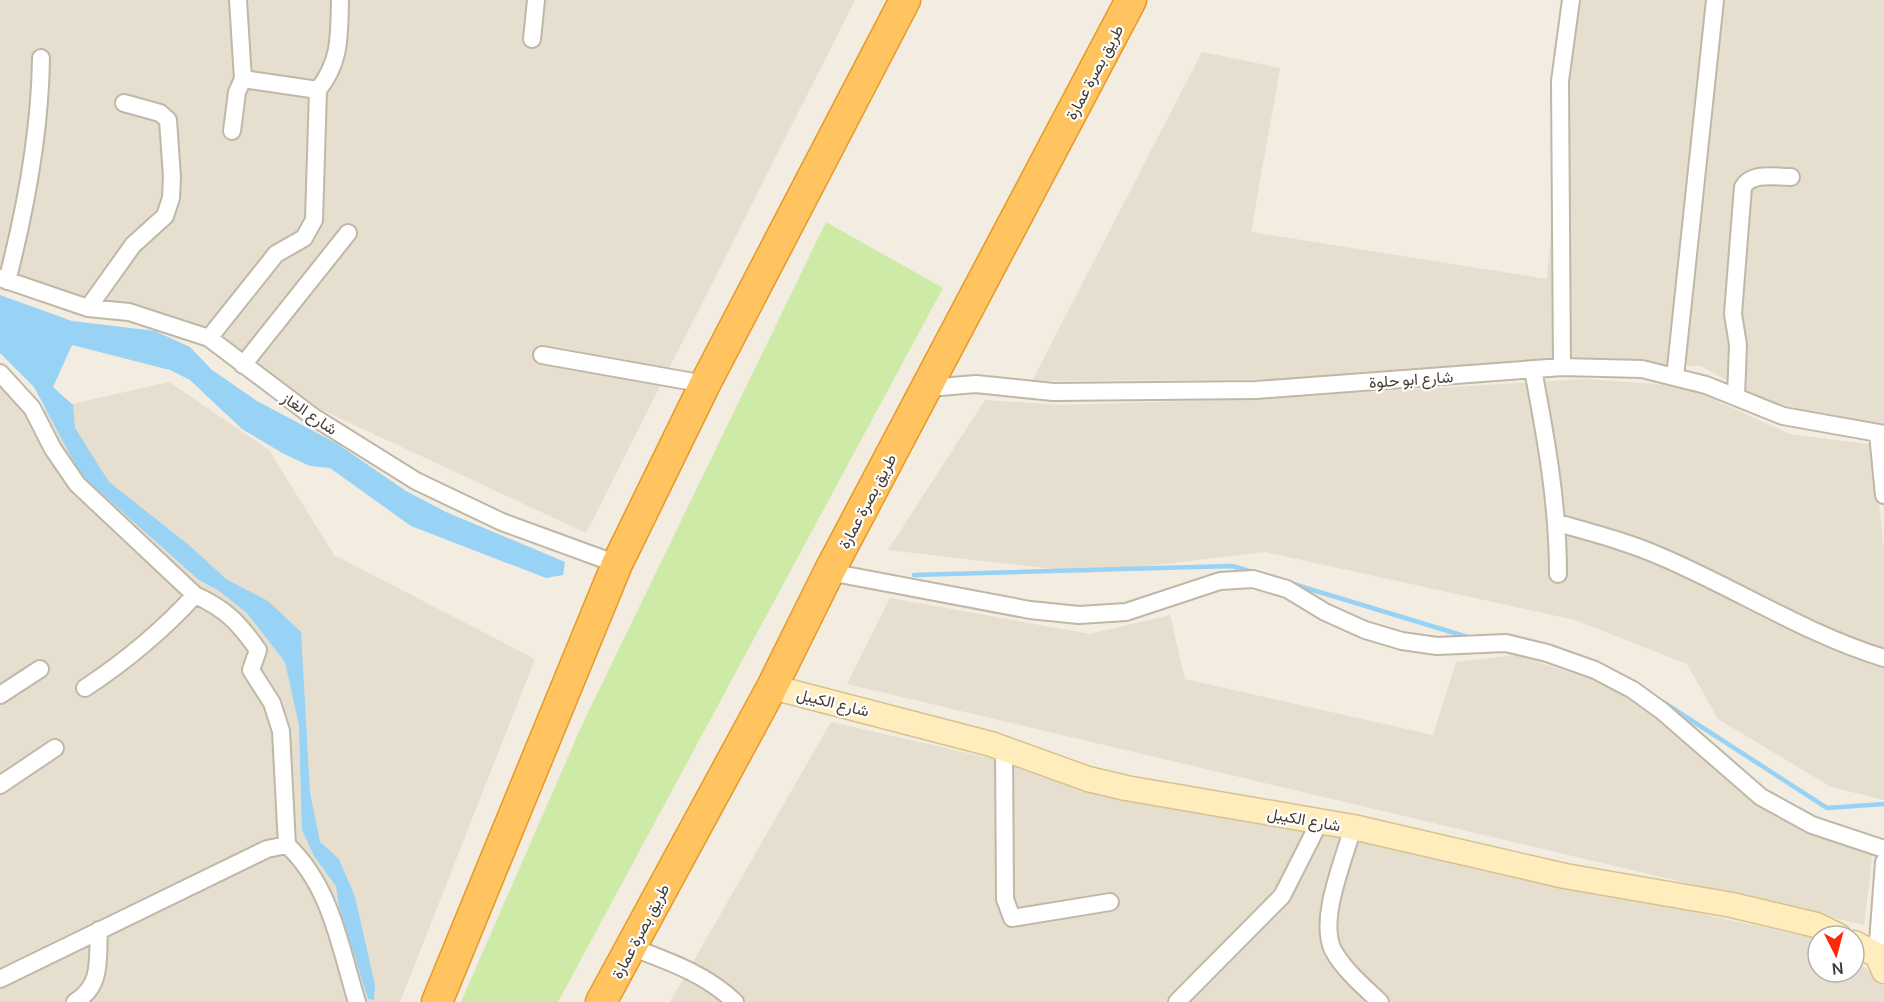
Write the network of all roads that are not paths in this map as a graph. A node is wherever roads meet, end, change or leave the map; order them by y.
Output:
1 (238, 0) edge
2 (340, 0) edge
3 (536, 0) edge
4 (905, 0) edge
5 (1131, 0) edge
6 (1571, 0) edge
7 (1715, 0) edge
8 (532, 39) dead end
9 (41, 58) dead end
10 (243, 79) junction
11 (318, 90) junction
12 (124, 103) dead end
13 (232, 131) dead end
14 (1791, 177) dead end
15 (348, 233) dead end
16 (3, 280) edge
17 (88, 308) junction
18 (208, 338) junction
19 (542, 356) dead end
20 (243, 365) junction
21 (1562, 367) junction
22 (1533, 370) junction
23 (0, 373) edge
24 (1675, 377) junction
25 (705, 384) junction
26 (928, 388) junction
27 (1736, 397) junction
28 (1881, 434) edge
29 (1884, 495) edge
30 (1558, 523) junction
31 (617, 564) junction
32 (829, 572) junction
33 (1558, 573) dead end
34 (195, 595) junction
35 (1884, 658) edge
36 (40, 669) dead end
37 (772, 687) junction
38 (85, 688) dead end
39 (0, 695) edge
40 (55, 748) dead end
41 (1004, 749) junction
42 (0, 785) edge
43 (1320, 821) junction
44 (1353, 827) junction
45 (287, 845) junction
46 (1884, 849) edge
47 (1884, 862) edge
48 (1110, 902) dead end
49 (1812, 924) edge
50 (99, 930) junction
51 (631, 947) junction
52 (1866, 952) edge
53 (1880, 963) edge
54 (0, 979) edge
55 (75, 1002) edge
56 (357, 1002) edge
57 (437, 1002) edge
58 (602, 1002) edge
59 (735, 1002) edge
60 (1177, 1002) edge
61 (1380, 1002) edge

1 - 10 street
2 - 11 street
3 - 8 street
4 - 25 highway
5 - 26 highway, طريق بصرة عمارة
6 - 21 street
7 - 24 street
9 - 16 street
10 - 11 street
10 - 13 street
11 - 18 street
12 - 17 street
14 - 27 street
15 - 20 street
16 - 17 street, شارع الغاز
17 - 18 street, شارع الغاز
18 - 20 street, شارع الغاز
19 - 25 street
20 - 31 street, شارع الغاز
21 - 22 street, شارع ابو حلوة
21 - 24 street, شارع ابو حلوة
22 - 26 street, شارع ابو حلوة
22 - 30 street
23 - 34 street
24 - 27 street, شارع ابو حلوة
25 - 31 highway
26 - 32 highway, طريق بصرة عمارة
27 - 28 street, شارع ابو حلوة
28 - 29 street
30 - 33 street
30 - 35 street
31 - 57 highway
32 - 37 highway, طريق بصرة عمارة
32 - 46 street
34 - 38 street
34 - 45 street
36 - 39 street
37 - 41 street, شارع الكيبل
37 - 51 highway, طريق بصرة عمارة
40 - 42 street
41 - 43 street, شارع الكيبل
41 - 48 street
43 - 44 street, شارع الكيبل
43 - 60 street
44 - 49 street, شارع الكيبل
44 - 61 street
45 - 50 street
45 - 56 street
47 - 53 street
50 - 54 street
50 - 55 street
51 - 58 highway, طريق بصرة عمارة
51 - 59 street
52 - 53 street

